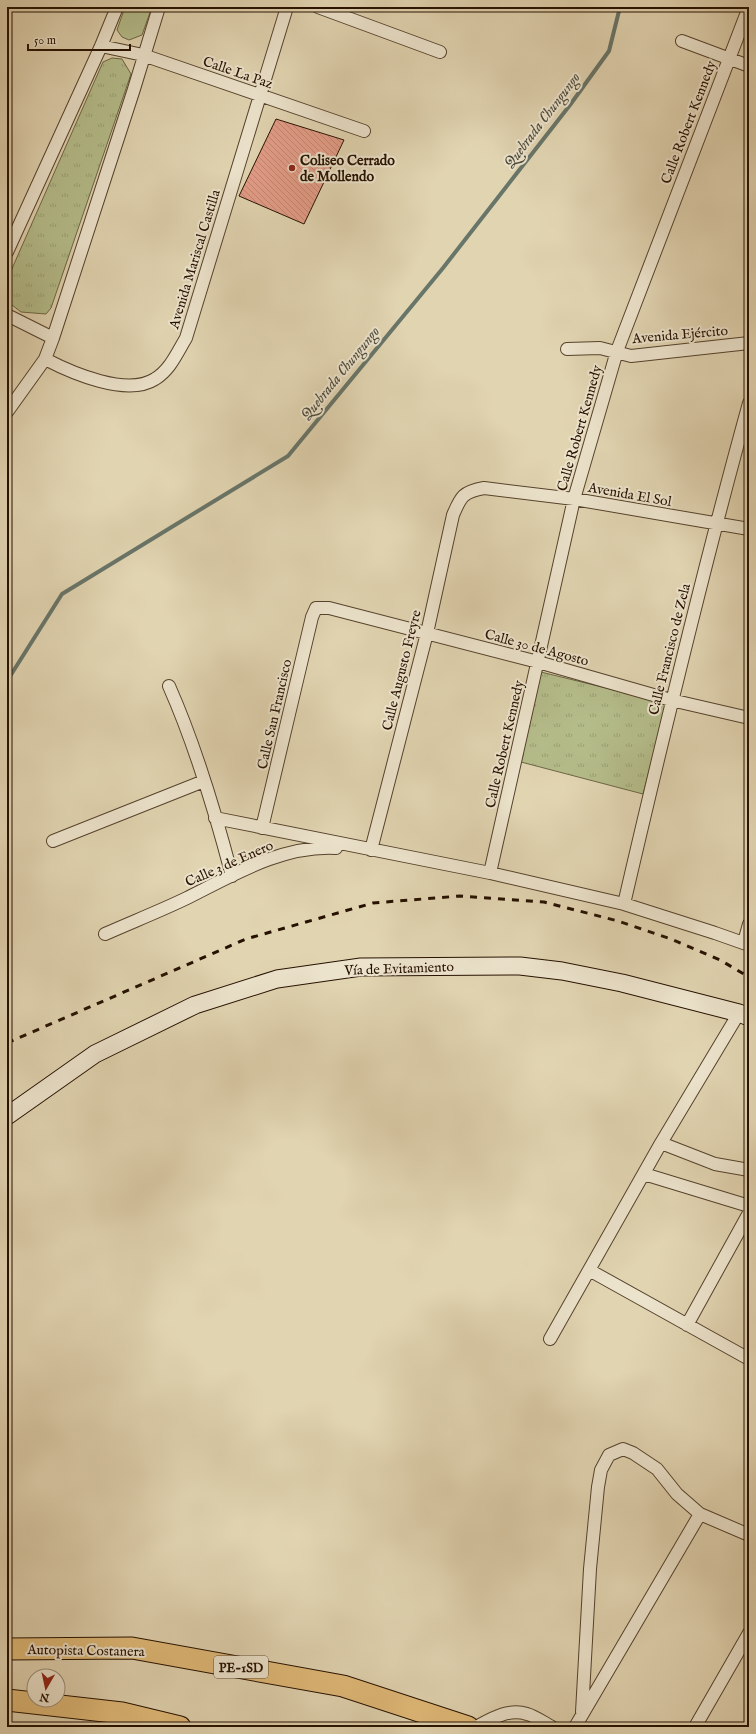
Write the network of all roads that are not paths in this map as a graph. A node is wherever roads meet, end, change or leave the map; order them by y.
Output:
1 (117, 7) edge
2 (159, 7) edge
3 (287, 7) edge
4 (318, 7) edge
5 (749, 7) edge
6 (682, 41) dead end
7 (101, 46) junction
8 (440, 52) dead end
9 (144, 55) junction
10 (728, 59) junction
11 (749, 66) edge
12 (260, 95) junction
13 (364, 131) dead end
14 (7, 252) edge
15 (7, 315) edge
16 (53, 338) junction
17 (749, 343) edge
18 (567, 349) dead end
19 (617, 351) junction
20 (45, 359) junction
21 (749, 403) edge
22 (7, 412) edge
23 (460, 498) joint
24 (574, 499) junction
25 (716, 524) junction
26 (749, 529) edge
27 (316, 608) joint
28 (427, 633) junction
29 (538, 662) junction
30 (169, 686) dead end
31 (671, 700) junction
32 (749, 718) edge
33 (204, 781) junction
34 (215, 818) junction
35 (262, 828) junction
36 (53, 841) dead end
37 (371, 850) junction
38 (490, 873) junction
39 (232, 876) junction
40 (624, 904) junction
41 (749, 924) edge
42 (105, 934) dead end
43 (747, 944) edge
44 (744, 1015) edge
45 (7, 1116) edge
46 (661, 1143) junction
47 (749, 1170) edge
48 (644, 1174) junction
49 (749, 1206) edge
50 (749, 1213) edge
51 (589, 1270) junction
52 (687, 1325) junction
53 (550, 1339) dead end
54 (749, 1359) edge
55 (700, 1514) junction
56 (749, 1535) edge
57 (749, 1633) edge
58 (7, 1649) edge
59 (7, 1700) edge
60 (582, 1712) junction
61 (180, 1727) edge
62 (468, 1727) edge
63 (476, 1727) edge
64 (552, 1727) edge
65 (575, 1727) edge
66 (695, 1727) edge

1 - 7 street
2 - 9 street
3 - 12 street, Avenida Mariscal Castilla
4 - 8 street
5 - 10 street, Calle Robert Kennedy
6 - 10 street
7 - 9 street, Calle La Paz
7 - 14 street
9 - 12 street, Calle La Paz
9 - 16 street
10 - 11 street
10 - 19 street, Calle Robert Kennedy
12 - 13 street, Calle La Paz
12 - 20 street, Avenida Mariscal Castilla
15 - 16 street
16 - 20 street
17 - 19 street, Avenida Ejército
18 - 19 street, Avenida Ejército
19 - 24 street, Calle Robert Kennedy
20 - 22 street
21 - 25 street, Calle Francisco de Zela
23 - 24 street, Avenida El Sol
23 - 28 street, Calle Augusto Freyre
24 - 25 street, Avenida El Sol
24 - 29 street, Calle Robert Kennedy
25 - 26 street, Avenida El Sol
25 - 31 street, Calle Francisco de Zela
27 - 28 street, Calle 30 de Agosto
27 - 35 street, Calle San Francisco
28 - 29 street, Calle 30 de Agosto
28 - 37 street, Calle Augusto Freyre
29 - 31 street, Calle 30 de Agosto
29 - 38 street, Calle Robert Kennedy
30 - 33 street
31 - 32 street, Calle 30 de Agosto
31 - 40 street, Calle Francisco de Zela
33 - 34 street
33 - 36 street
34 - 35 street
34 - 39 street
35 - 37 street
37 - 38 street
37 - 39 street, Calle 3 de Enero
38 - 40 street
39 - 42 street, Calle 3 de Enero
40 - 43 street
41 - 43 street
44 - 45 main road, Vía de Evitamiento
44 - 46 street
46 - 47 street
46 - 48 street
48 - 49 street
48 - 51 street
50 - 52 street
51 - 52 street
51 - 53 street
52 - 54 street
55 - 56 street
55 - 60 street
55 - 60 street
57 - 66 street
58 - 62 highway, Autopista Costanera / PE-1SD
59 - 61 highway
60 - 65 street
63 - 64 street

